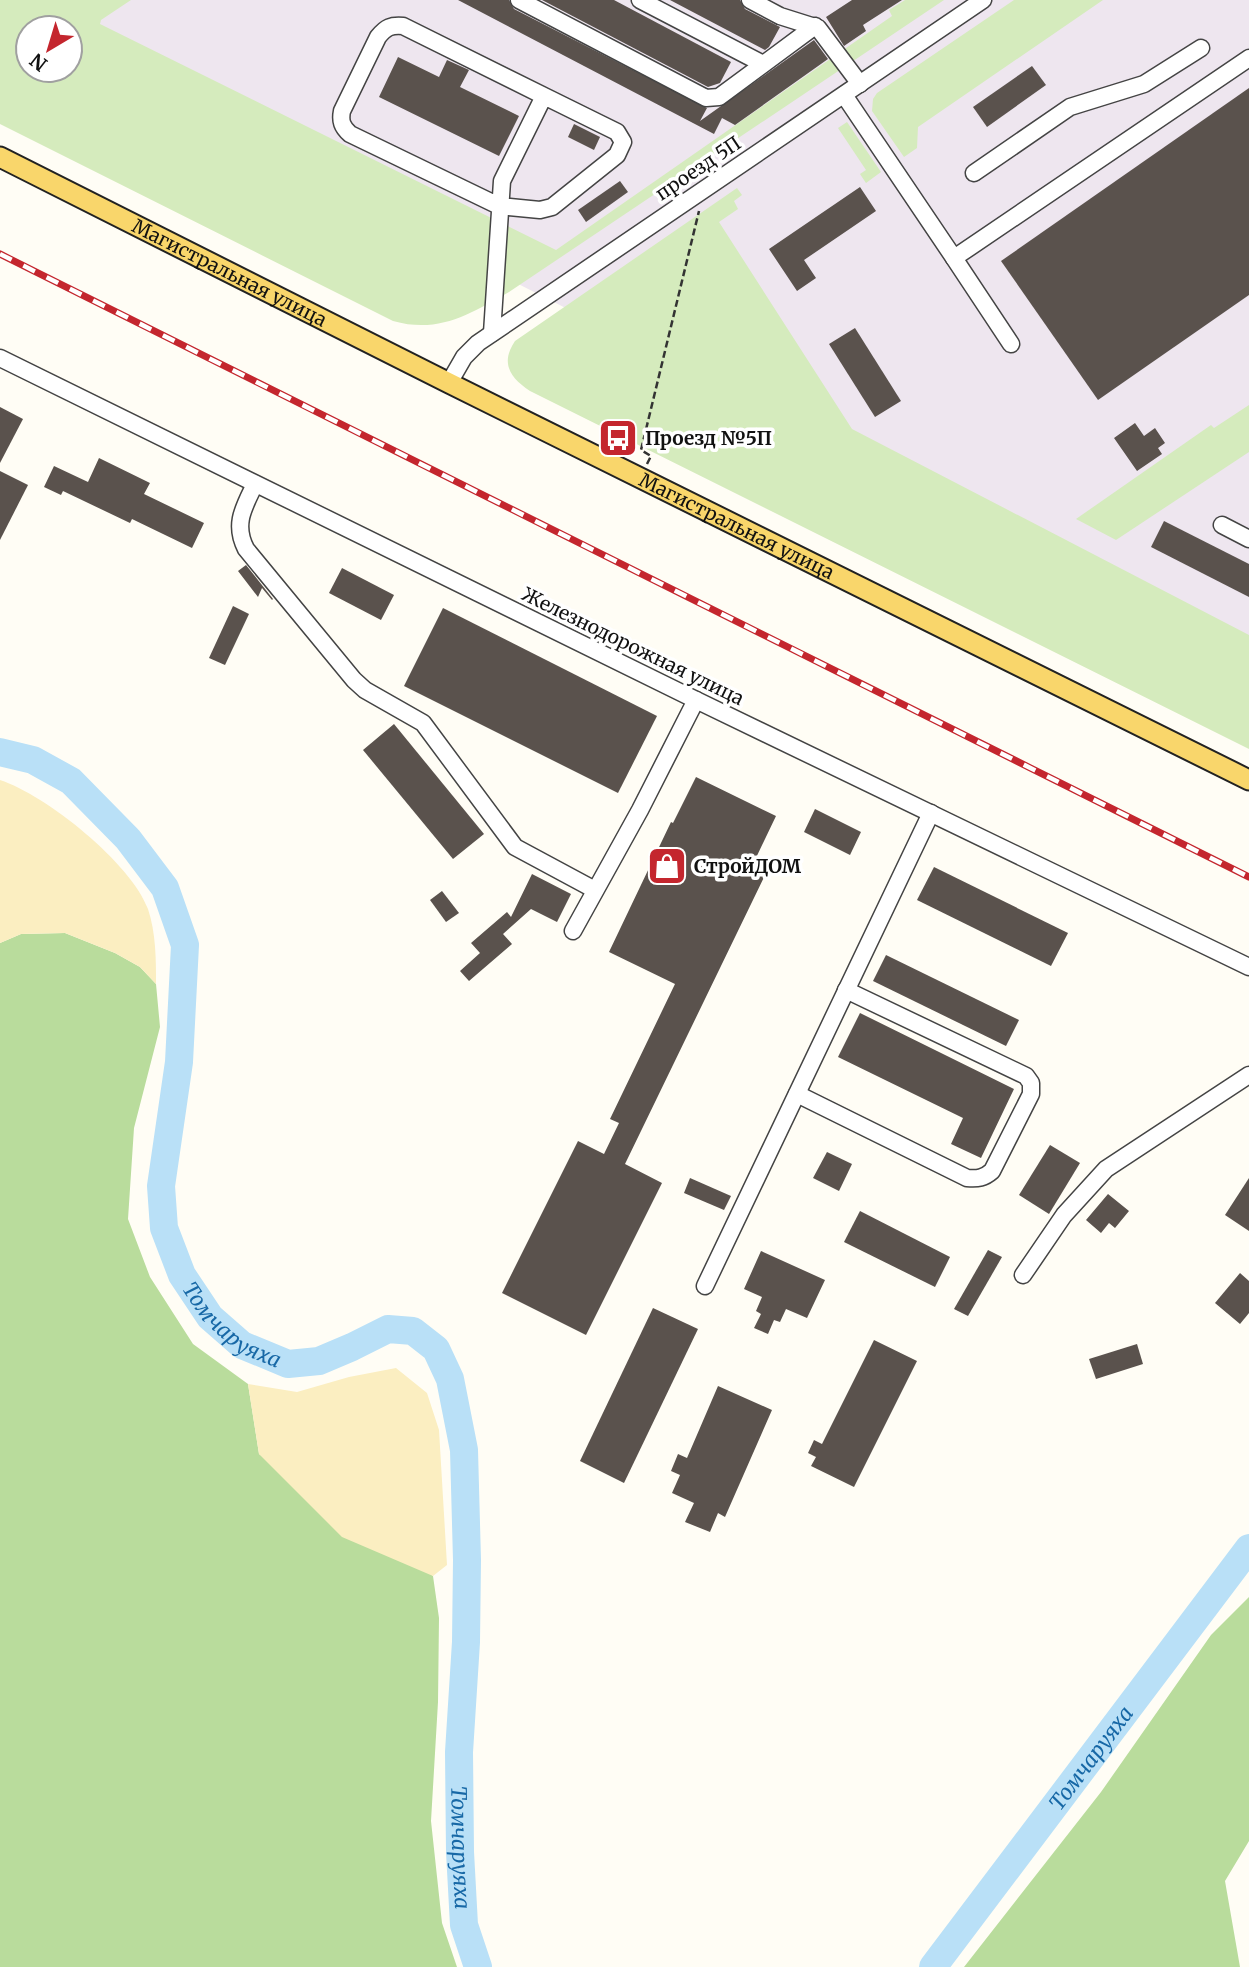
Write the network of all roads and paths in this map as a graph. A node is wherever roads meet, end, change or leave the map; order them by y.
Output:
1 (519, 0) edge
2 (640, 0) edge
3 (750, 0) edge
4 (983, 0) edge
5 (815, 26) junction
6 (1201, 48) dead end
7 (1249, 58) edge
8 (763, 64) junction
9 (860, 84) junction
10 (844, 95) junction
11 (544, 96) junction
12 (0, 157) edge
13 (974, 173) dead end
14 (704, 190) junction
15 (499, 206) junction
16 (954, 258) junction
17 (492, 333) junction
18 (1011, 344) dead end
19 (0, 358) edge
20 (449, 383) junction
21 (651, 456) dead end
22 (255, 484) junction
23 (1222, 525) dead end
24 (1249, 539) edge
25 (696, 700) junction
26 (1249, 780) edge
27 (931, 813) junction
28 (595, 890) junction
29 (573, 932) dead end
30 (1249, 967) edge
31 (846, 990) junction
32 (1249, 1075) edge
33 (797, 1094) junction
34 (1023, 1275) dead end
35 (705, 1286) dead end

1 - 8 street
2 - 8 street
3 - 5 street
4 - 9 street, проезд 5П
5 - 8 street
5 - 9 street
6 - 13 street
7 - 16 street
9 - 10 street, проезд 5П
10 - 14 street, проезд 5П
10 - 16 street
11 - 15 street
11 - 15 street
11 - 15 street
12 - 20 main road, Магистральная улица
14 - 17 street, проезд 5П
14 - 21 path
15 - 17 street
16 - 18 street
17 - 20 street, проезд 5П
19 - 22 street, Железнодорожная улица
20 - 26 main road, Магистральная улица
22 - 25 street, Железнодорожная улица
22 - 28 street
23 - 24 street
25 - 27 street, Железнодорожная улица
25 - 28 street
27 - 30 street, Железнодорожная улица
27 - 31 street
28 - 29 street
31 - 33 street
31 - 33 street
32 - 34 street
33 - 35 street

